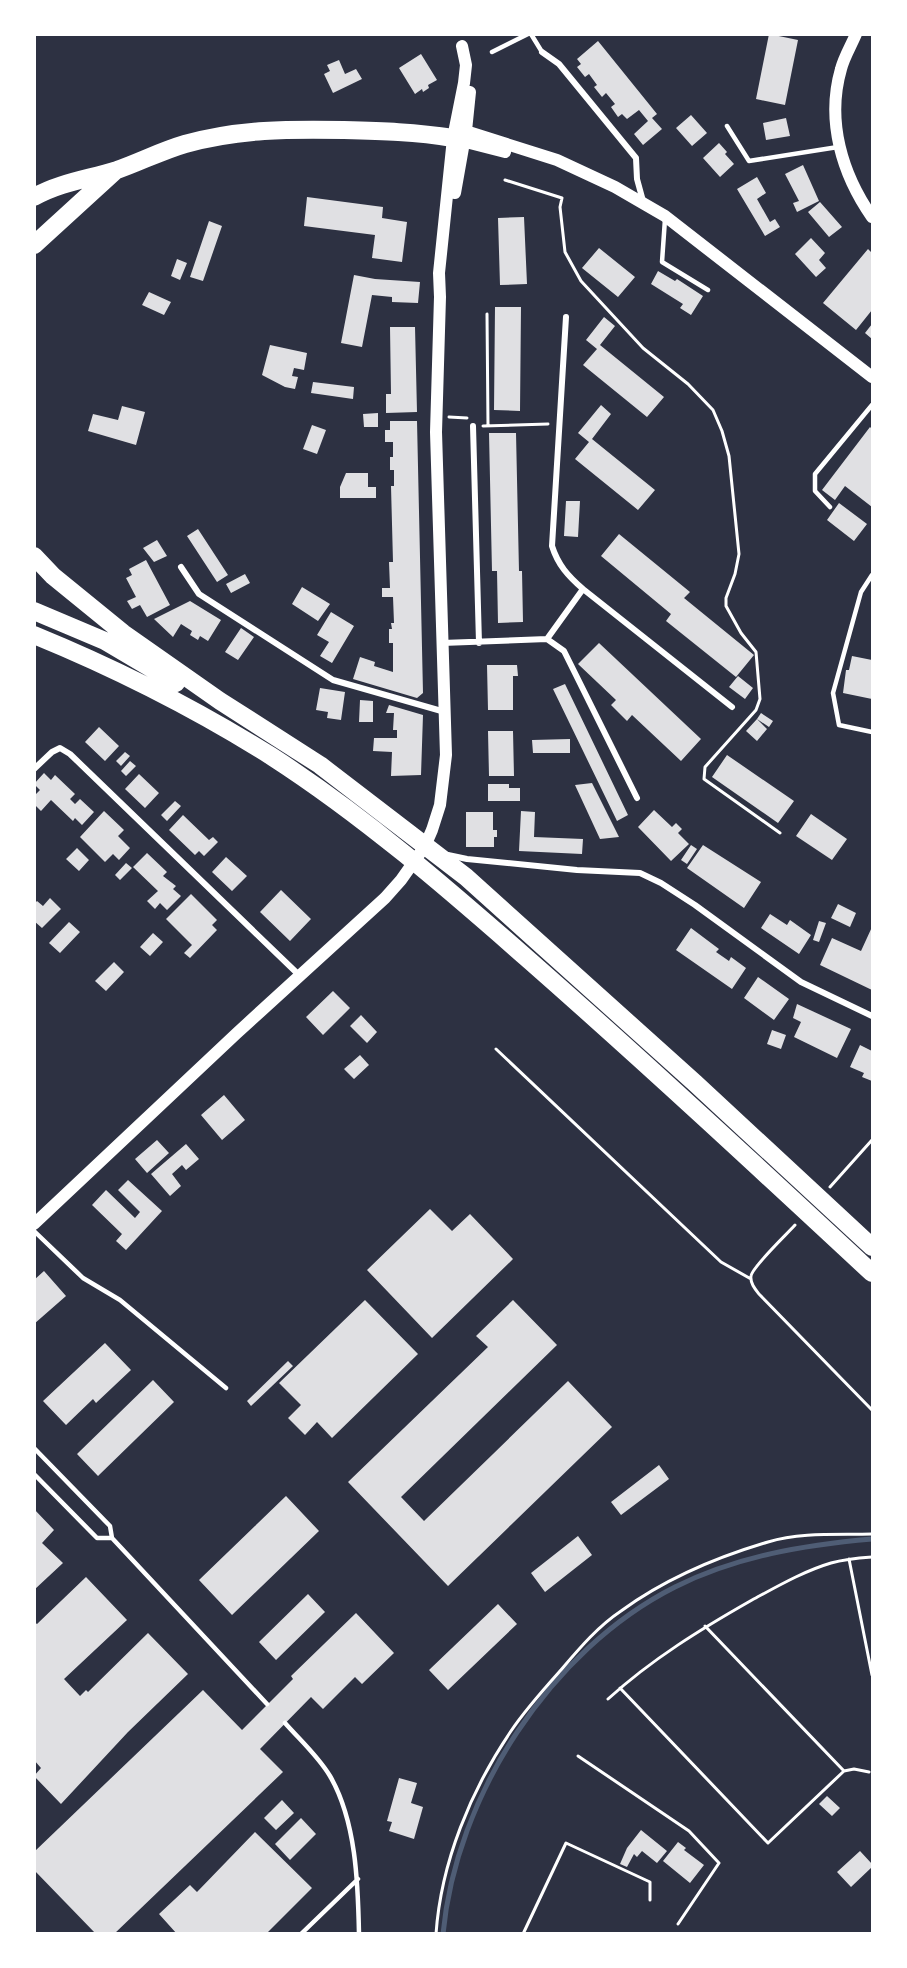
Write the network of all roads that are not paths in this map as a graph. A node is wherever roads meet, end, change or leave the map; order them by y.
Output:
1 (454, 34) edge
2 (530, 34) edge
3 (856, 34) edge
4 (492, 52) dead end
5 (542, 52) joint
6 (727, 126) dead end
7 (460, 135) junction
8 (838, 147) junction
9 (116, 170) junction
10 (34, 197) edge
11 (643, 204) junction
12 (665, 216) junction
13 (873, 217) edge
14 (34, 245) edge
15 (708, 290) dead end
16 (566, 317) dead end
17 (873, 377) edge
18 (873, 405) edge
19 (473, 426) road end
20 (830, 507) dead end
21 (34, 556) edge
22 (182, 567) dead end
23 (873, 575) edge
24 (582, 589) junction
25 (34, 611) edge
26 (34, 635) edge
27 (547, 639) junction
28 (442, 643) junction
29 (479, 643) junction
30 (732, 707) dead end
31 (445, 712) junction
32 (873, 732) edge
33 (275, 737) junction
34 (34, 770) edge
35 (637, 798) dead end
36 (425, 846) junction
37 (299, 975) junction
38 (873, 1016) edge
39 (34, 1224) edge
40 (34, 1231) edge
41 (873, 1247) edge
42 (873, 1273) edge
43 (226, 1388) dead end
44 (34, 1448) edge
45 (34, 1474) edge
46 (112, 1538) junction
47 (267, 1704) dead end
48 (285, 1723) dead end
49 (358, 1879) junction
50 (301, 1934) edge
51 (358, 1934) edge

1 - 7 main road
2 - 4 lane
2 - 5 lane
3 - 8 main road
5 - 11 street
6 - 8 lane
7 - 9 highway
7 - 11 main road
7 - 28 main road
8 - 13 main road
9 - 10 highway
9 - 14 highway
11 - 12 main road
12 - 15 lane
12 - 17 main road
16 - 24 street
18 - 20 lane
19 - 29 street
21 - 33 highway
22 - 31 street
23 - 32 lane
24 - 27 street
24 - 30 street
25 - 33 highway
26 - 42 highway
27 - 29 street
27 - 35 street
28 - 29 street
28 - 31 main road
31 - 36 main road
33 - 41 highway
34 - 37 street
36 - 37 main road
36 - 38 street
37 - 39 main road
40 - 43 lane
44 - 46 lane
45 - 46 lane
46 - 47 lane
48 - 49 lane
49 - 50 lane
49 - 51 lane

